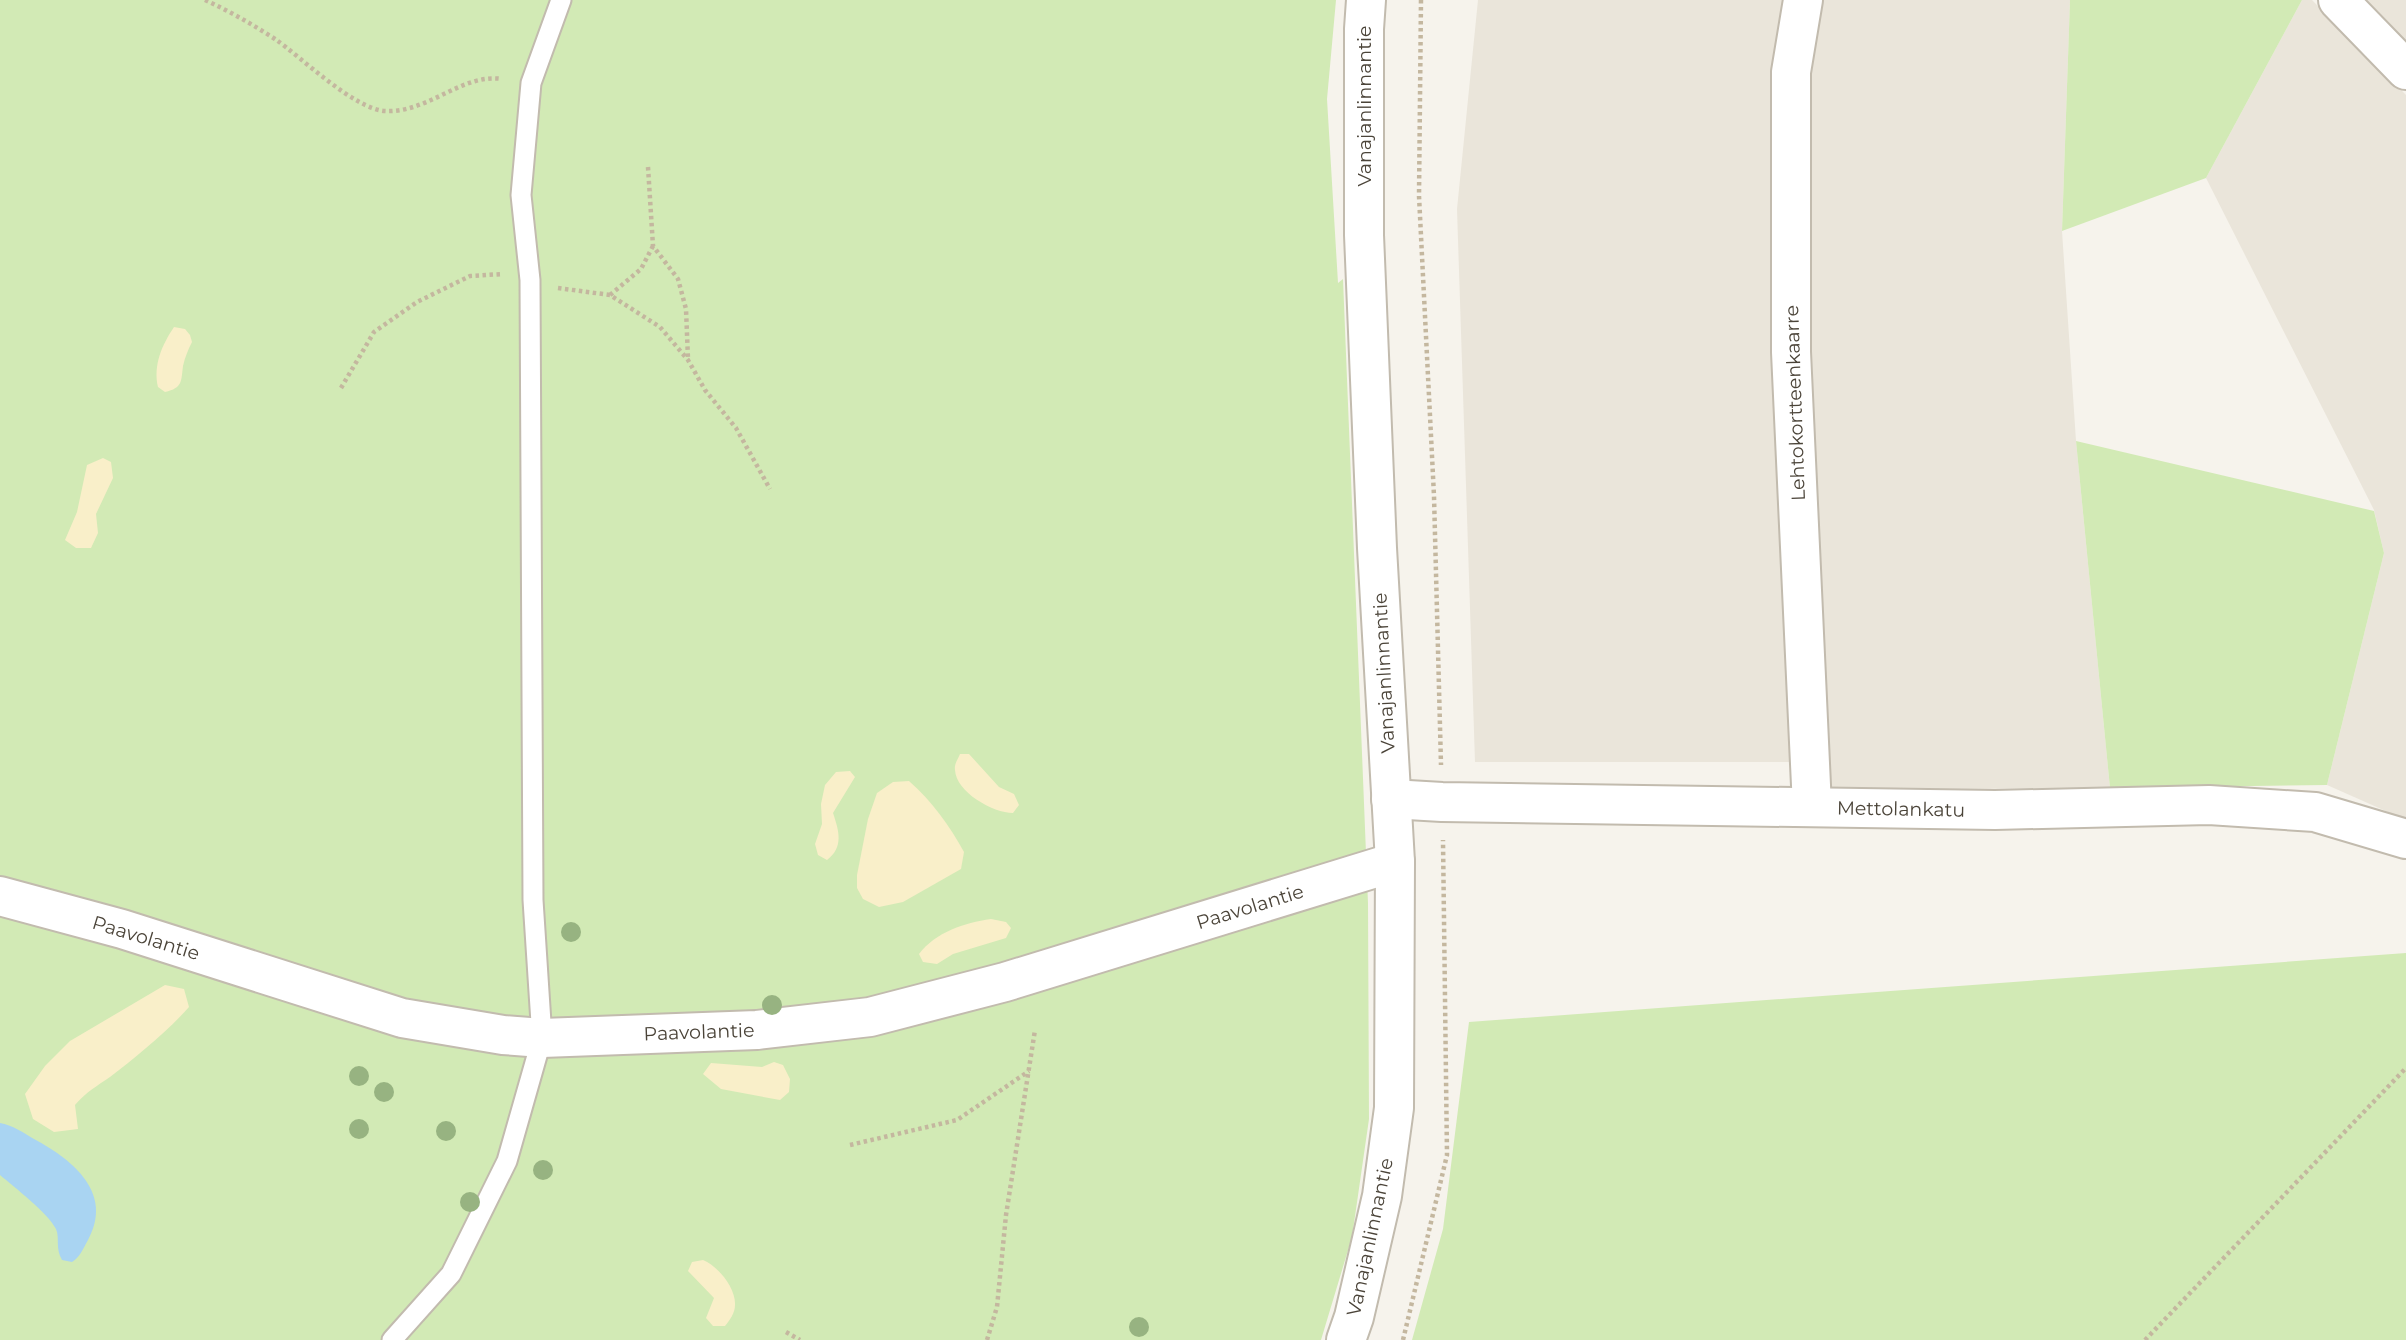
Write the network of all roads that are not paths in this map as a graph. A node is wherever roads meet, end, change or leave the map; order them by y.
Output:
1 (561, 0) edge
2 (1366, 0) edge
3 (1803, 0) edge
4 (2338, 0) edge
5 (2406, 70) edge
6 (1391, 799) junction
7 (1812, 807) junction
8 (2406, 839) edge
9 (1395, 862) junction
10 (0, 896) edge
11 (542, 1038) junction
12 (392, 1340) edge
13 (1346, 1340) edge

1 - 11 lane
2 - 6 street, Vanajanlinnantie
3 - 7 street, Lehtokortteenkaarre
4 - 5 street
6 - 7 street, Mettolankatu
6 - 9 street, Vanajanlinnantie
7 - 8 street, Mettolankatu
9 - 11 street, Paavolantie
9 - 13 street, Vanajanlinnantie
10 - 11 street, Paavolantie
11 - 12 lane

